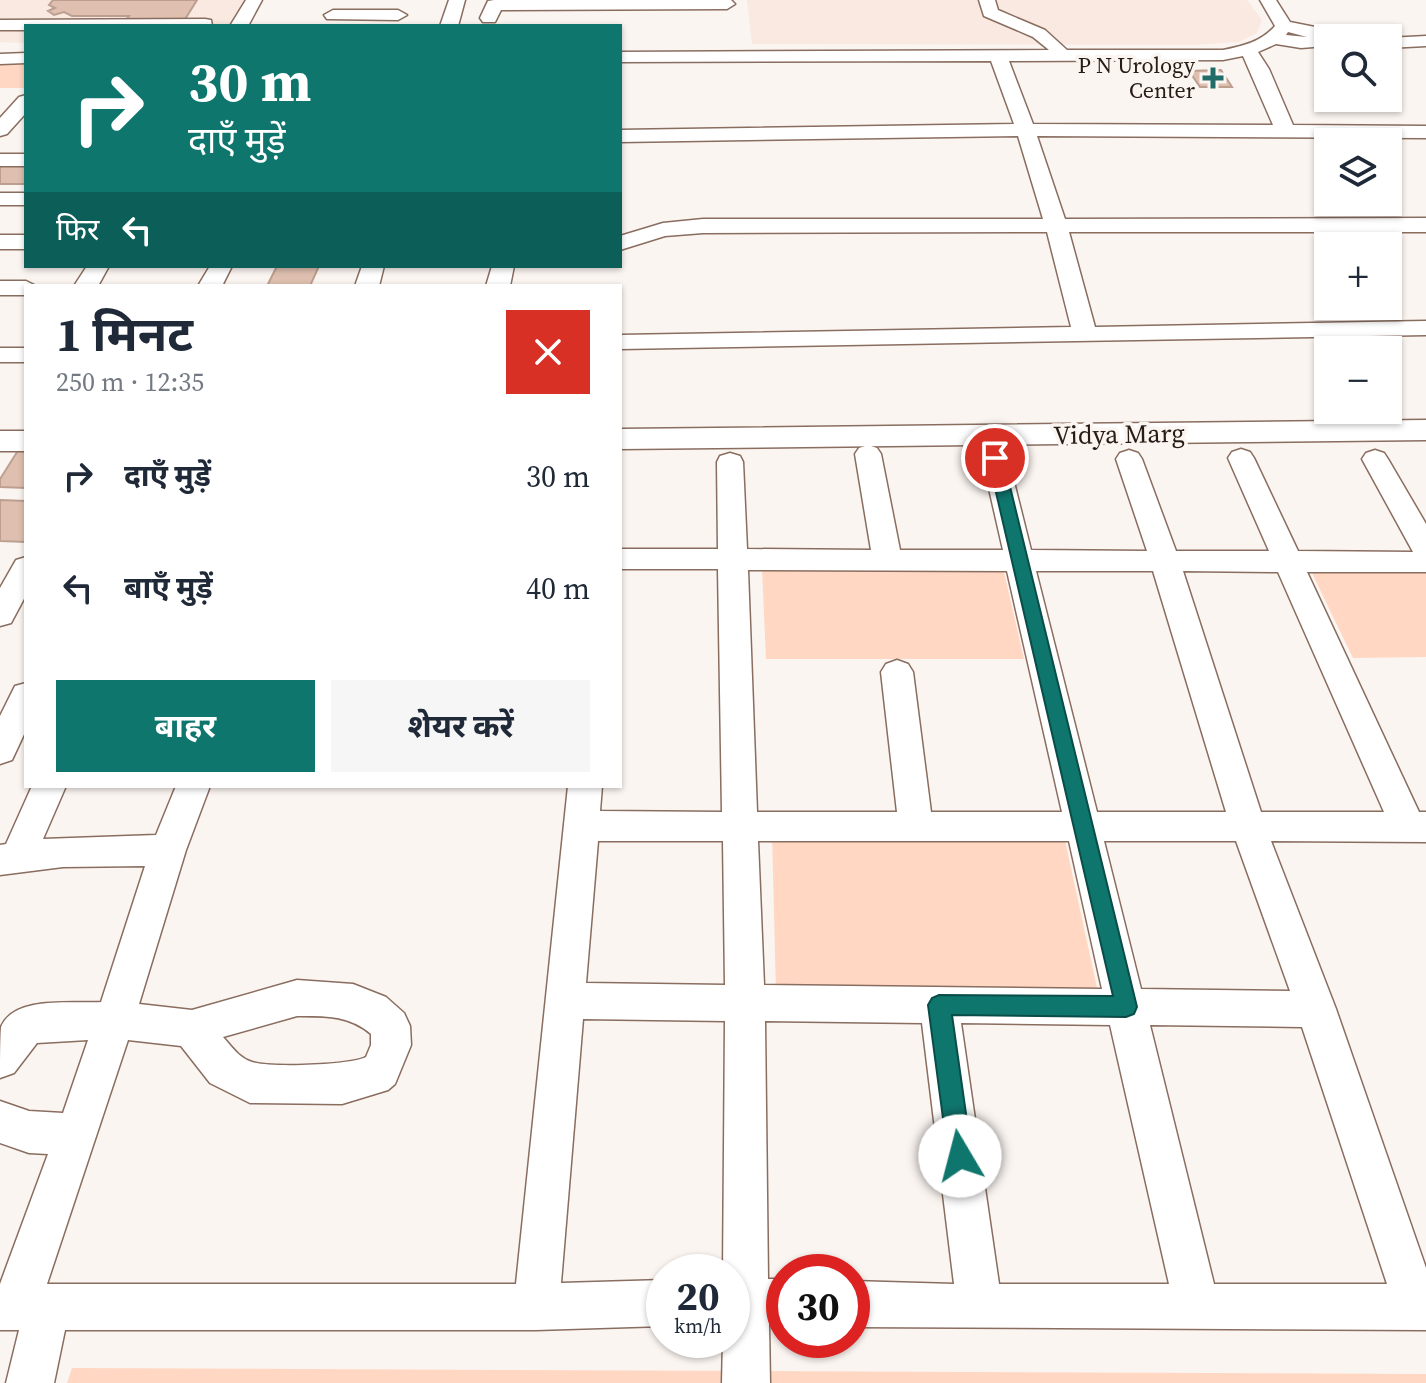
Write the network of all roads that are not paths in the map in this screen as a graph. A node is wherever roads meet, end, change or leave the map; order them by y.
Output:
1 (254, 0) edge
2 (457, 0) edge
3 (987, 0) edge
4 (1268, 0) edge
5 (685, 4) junction
6 (37, 6) dead end
7 (575, 7) edge
8 (333, 15) dead end
9 (398, 15) dead end
10 (727, 15) edge
11 (489, 18) dead end
12 (207, 21) edge
13 (52, 24) edge
14 (240, 24) edge
15 (450, 24) edge
16 (0, 25) edge
17 (24, 25) edge
18 (683, 26) dead end
19 (1279, 33) junction
20 (0, 40) edge
21 (24, 40) edge
22 (1426, 41) edge
23 (1314, 42) edge
24 (1402, 42) edge
25 (1247, 50) junction
26 (728, 56) junction
27 (622, 57) edge
28 (998, 57) junction
29 (1063, 57) junction
30 (24, 58) edge
31 (0, 59) edge
32 (22, 94) edge
33 (9, 123) edge
34 (1027, 130) junction
35 (1287, 131) junction
36 (1426, 132) edge
37 (622, 136) edge
38 (0, 160) edge
39 (24, 160) edge
40 (0, 199) edge
41 (24, 199) edge
42 (1426, 225) edge
43 (1058, 227) junction
44 (0, 242) edge
45 (24, 242) edge
46 (622, 242) edge
47 (0, 288) edge
48 (24, 288) edge
49 (1426, 328) edge
50 (1085, 333) junction
51 (622, 342) edge
52 (0, 355) edge
53 (24, 355) edge
54 (1426, 413) edge
55 (622, 418) edge
56 (1426, 430) edge
57 (622, 439) edge
58 (868, 454) dead end
59 (995, 458) dead end
60 (1241, 458) dead end
61 (1129, 459) dead end
62 (1375, 459) dead end
63 (730, 462) dead end
64 (1426, 549) edge
65 (735, 558) junction
66 (622, 559) edge
67 (887, 560) junction
68 (1022, 560) junction
69 (1165, 561) junction
70 (1290, 561) junction
71 (1426, 562) edge
72 (24, 571) edge
73 (0, 615) edge
74 (897, 672) dead end
75 (24, 699) edge
76 (0, 751) edge
77 (48, 788) edge
78 (192, 788) edge
79 (585, 788) edge
80 (582, 826) junction
81 (741, 826) junction
82 (916, 827) junction
83 (1084, 827) junction
84 (1248, 827) junction
85 (1417, 827) edge
86 (168, 850) junction
87 (9, 859) edge
88 (564, 1001) junction
89 (745, 1002) junction
90 (939, 1005) junction
91 (1126, 1007) junction
92 (1316, 1009) junction
93 (115, 1020) junction
94 (192, 1029) dead end
95 (0, 1059) edge
96 (0, 1122) edge
97 (77, 1135) junction
98 (754, 1301) edge
99 (646, 1304) edge
100 (870, 1304) edge
101 (22, 1307) edge
102 (536, 1307) junction
103 (980, 1307) junction
104 (1197, 1307) junction
105 (1421, 1307) edge
106 (30, 1383) edge
107 (746, 1383) edge

1 - 14 street
2 - 15 street
3 - 29 street
4 - 19 street
5 - 7 street
5 - 10 street
5 - 18 street
6 - 16 street
7 - 11 street
8 - 9 street
10 - 26 street
12 - 13 street
16 - 17 street
19 - 23 street
19 - 25 street
20 - 21 street
22 - 24 street
25 - 29 street
25 - 35 street
26 - 27 street
26 - 28 street
28 - 29 street
28 - 34 street
30 - 31 street
32 - 33 street
34 - 35 street
34 - 37 street
34 - 43 street
35 - 36 street
38 - 39 street
40 - 41 street
42 - 43 street
43 - 46 street
43 - 50 street
44 - 45 street
47 - 48 street
49 - 50 street
50 - 51 street
52 - 53 street
54 - 55 main road, Vidya Marg
56 - 57 main road, Vidya Marg
58 - 67 street
59 - 68 street
60 - 70 street
61 - 69 street
62 - 64 street
63 - 65 street
65 - 66 street
65 - 67 street
65 - 81 street
67 - 68 street
68 - 69 street
68 - 83 street
69 - 70 street
69 - 84 street
70 - 71 street
70 - 85 street
72 - 73 street
74 - 82 street
75 - 76 street
77 - 87 street
78 - 86 street
79 - 80 street
80 - 81 street
80 - 88 street
81 - 82 street
81 - 89 street
82 - 83 street
83 - 84 street
83 - 91 street
84 - 85 street
84 - 92 street
86 - 87 street
86 - 93 street
88 - 89 street
88 - 102 street
89 - 90 street
89 - 98 street
90 - 91 street
90 - 103 street
91 - 92 street
91 - 104 street
92 - 105 street
93 - 94 street
93 - 95 street
93 - 97 street
96 - 97 street
97 - 101 street
98 - 107 street
99 - 102 street
100 - 103 street
101 - 102 street
101 - 106 street
103 - 104 street
104 - 105 street

